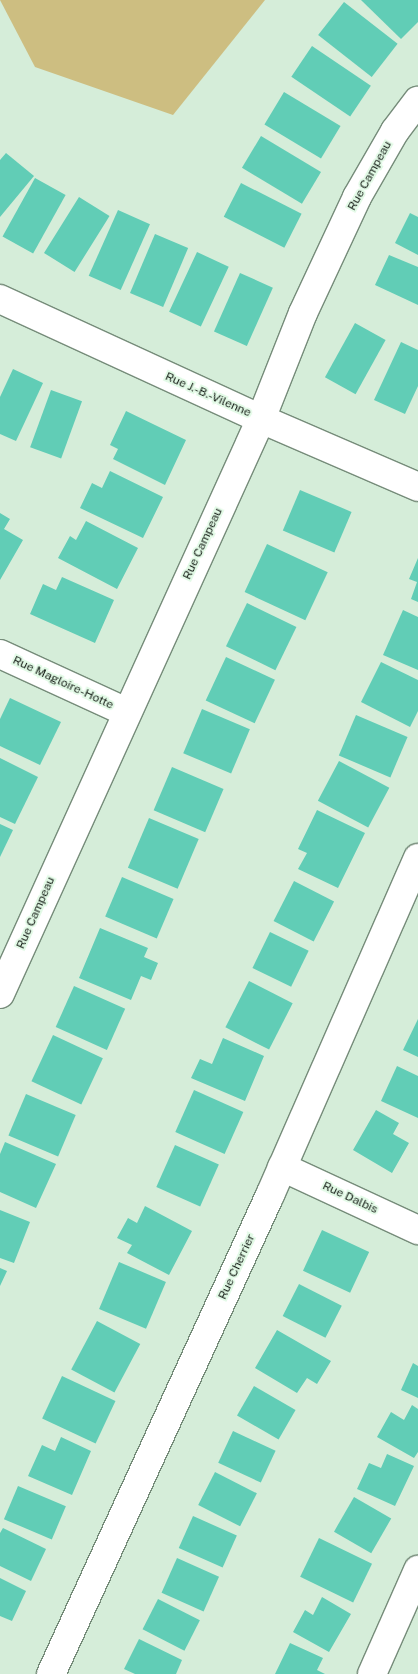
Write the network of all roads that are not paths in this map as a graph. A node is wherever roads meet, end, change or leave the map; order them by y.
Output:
1 (418, 101) edge
2 (0, 299) edge
3 (261, 419) junction
4 (418, 487) edge
5 (0, 654) edge
6 (126, 712) junction
7 (418, 858) edge
8 (410, 900) edge
9 (0, 994) edge
10 (282, 1167) junction
11 (418, 1230) edge
12 (418, 1570) edge
13 (51, 1674) edge
14 (372, 1674) edge

1 - 3 street, Rue Campeau
2 - 3 street, Rue J.-B.-Vilenne
3 - 4 street, Rue J.-B.-Vilenne
3 - 6 street, Rue Campeau
5 - 6 street, Rue Magloire-Hotte
6 - 9 street, Rue Campeau
7 - 8 street, Rue Cherrier
8 - 10 street, Rue Cherrier
10 - 11 street, Rue Dalbis
10 - 13 street, Rue Cherrier
12 - 14 street

